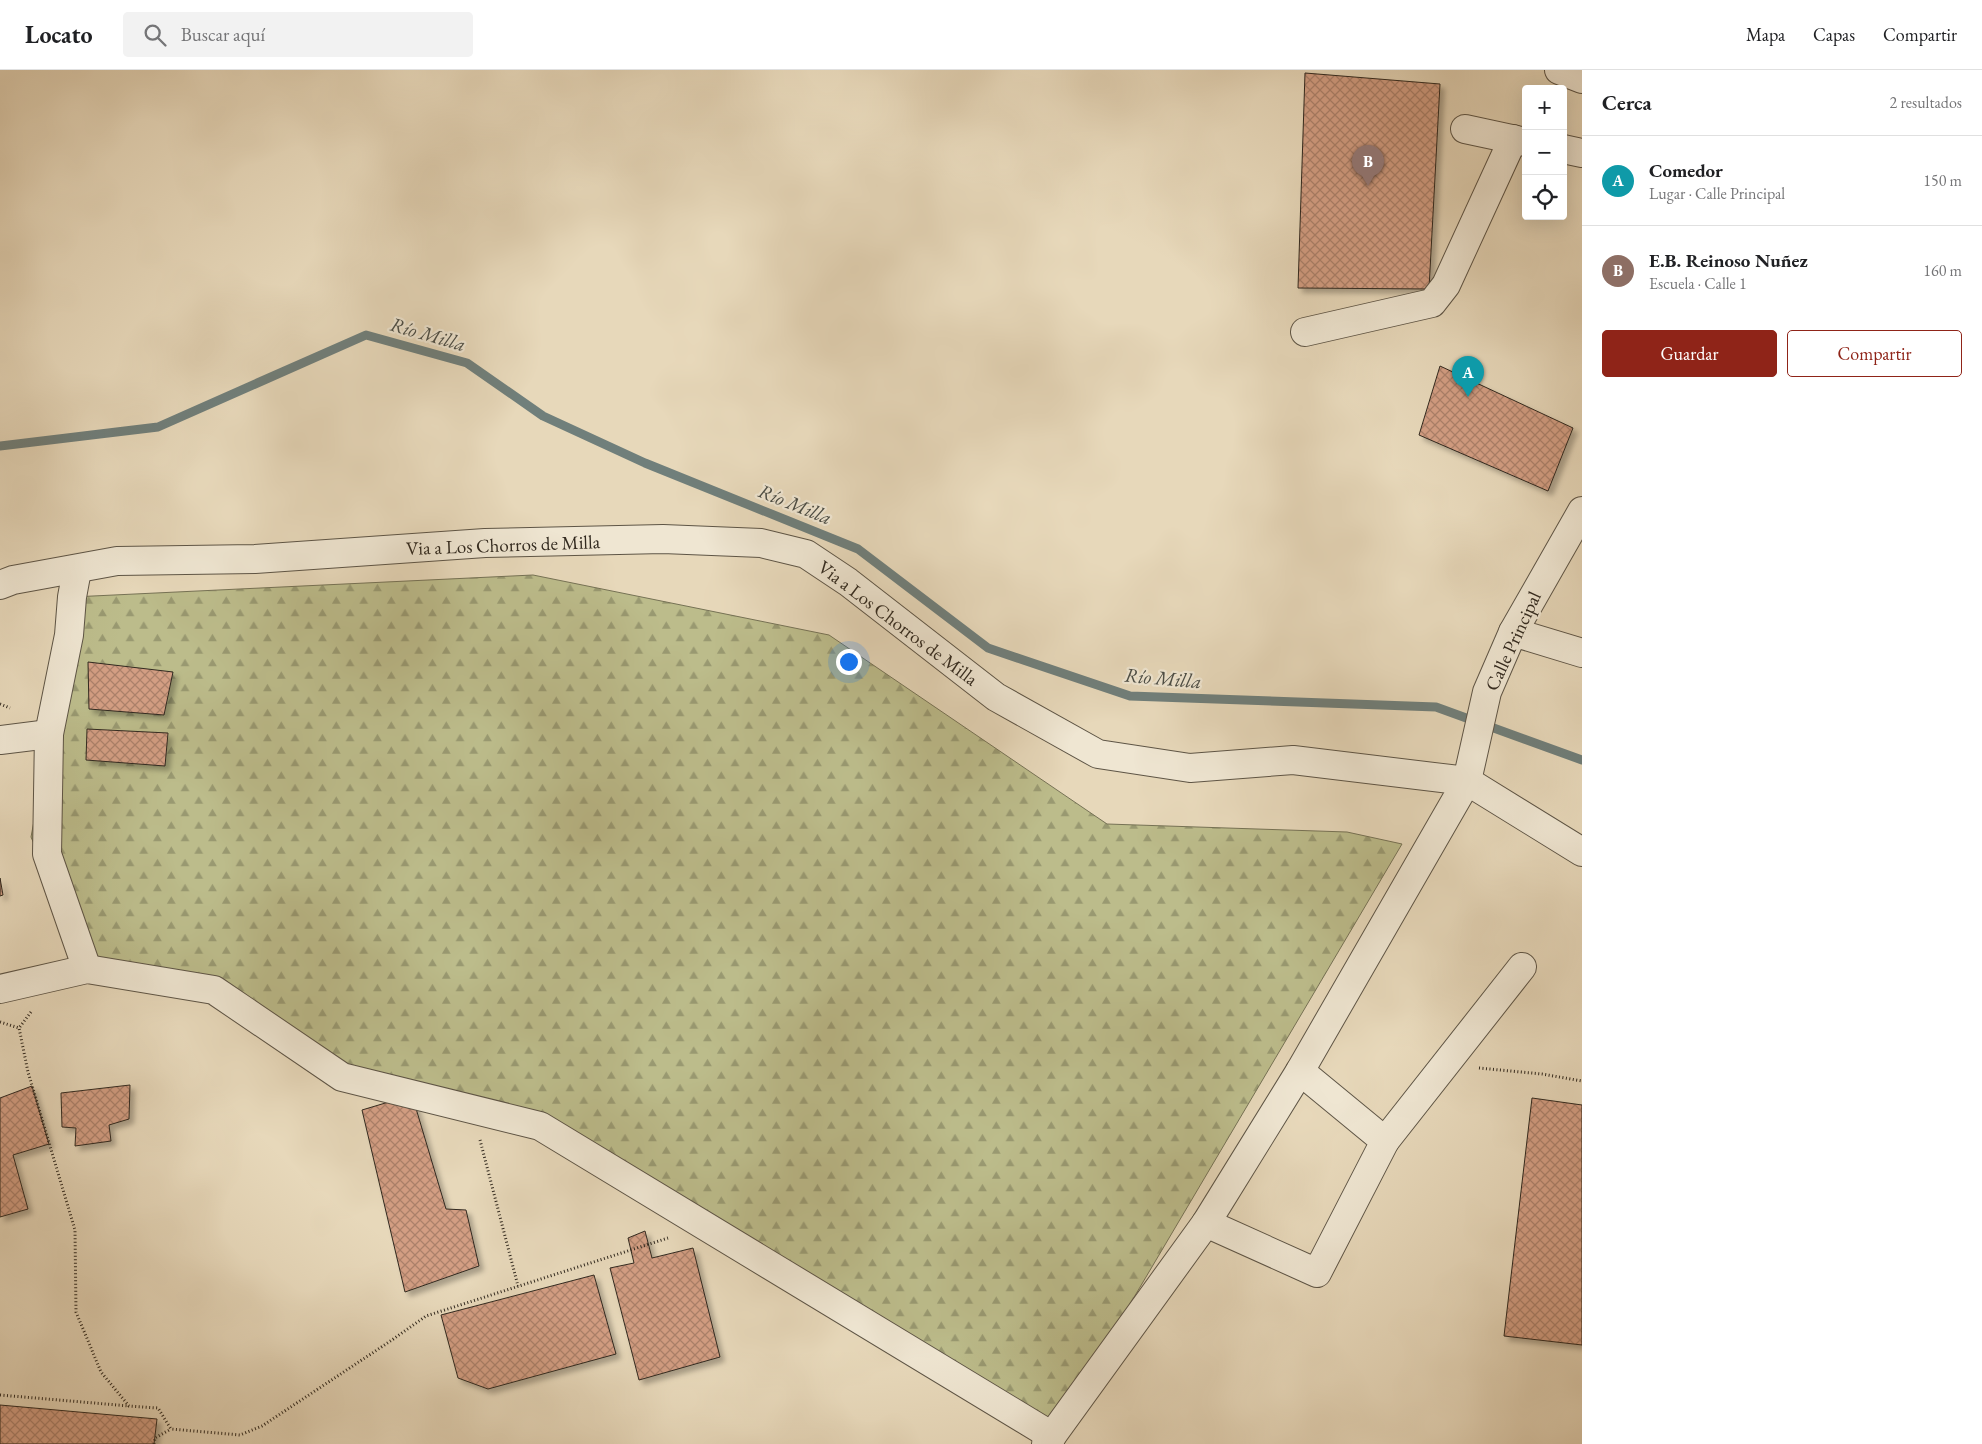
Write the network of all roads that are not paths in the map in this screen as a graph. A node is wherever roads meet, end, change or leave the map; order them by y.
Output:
1 (1560, 70) edge
2 (1582, 79) edge
3 (1465, 130) dead end
4 (1519, 140) edge
5 (1567, 150) edge
6 (1582, 153) edge
7 (1305, 332) dead end
8 (1582, 511) edge
9 (77, 570) junction
10 (0, 585) edge
11 (1513, 632) junction
12 (1582, 653) edge
13 (49, 734) junction
14 (0, 740) edge
15 (1467, 781) junction
16 (1582, 852) edge
17 (1522, 967) dead end
18 (88, 969) junction
19 (0, 989) edge
20 (1300, 1071) junction
21 (1385, 1142) junction
22 (1206, 1223) junction
23 (1049, 1440) edge

1 - 2 street
3 - 4 street
4 - 7 street
5 - 6 street
8 - 11 street, Calle Principal
9 - 10 street, Via a Los Chorros de Milla
9 - 13 street
9 - 15 street, Via a Los Chorros de Milla
11 - 12 street
11 - 15 street, Calle Principal
13 - 14 street
13 - 18 street
15 - 16 street, Via a Los Chorros de Milla
15 - 20 street, Calle Principal
17 - 21 street
18 - 19 street
18 - 23 street
20 - 21 street
20 - 22 street, Calle Principal
21 - 22 street
22 - 23 street, Calle Principal

